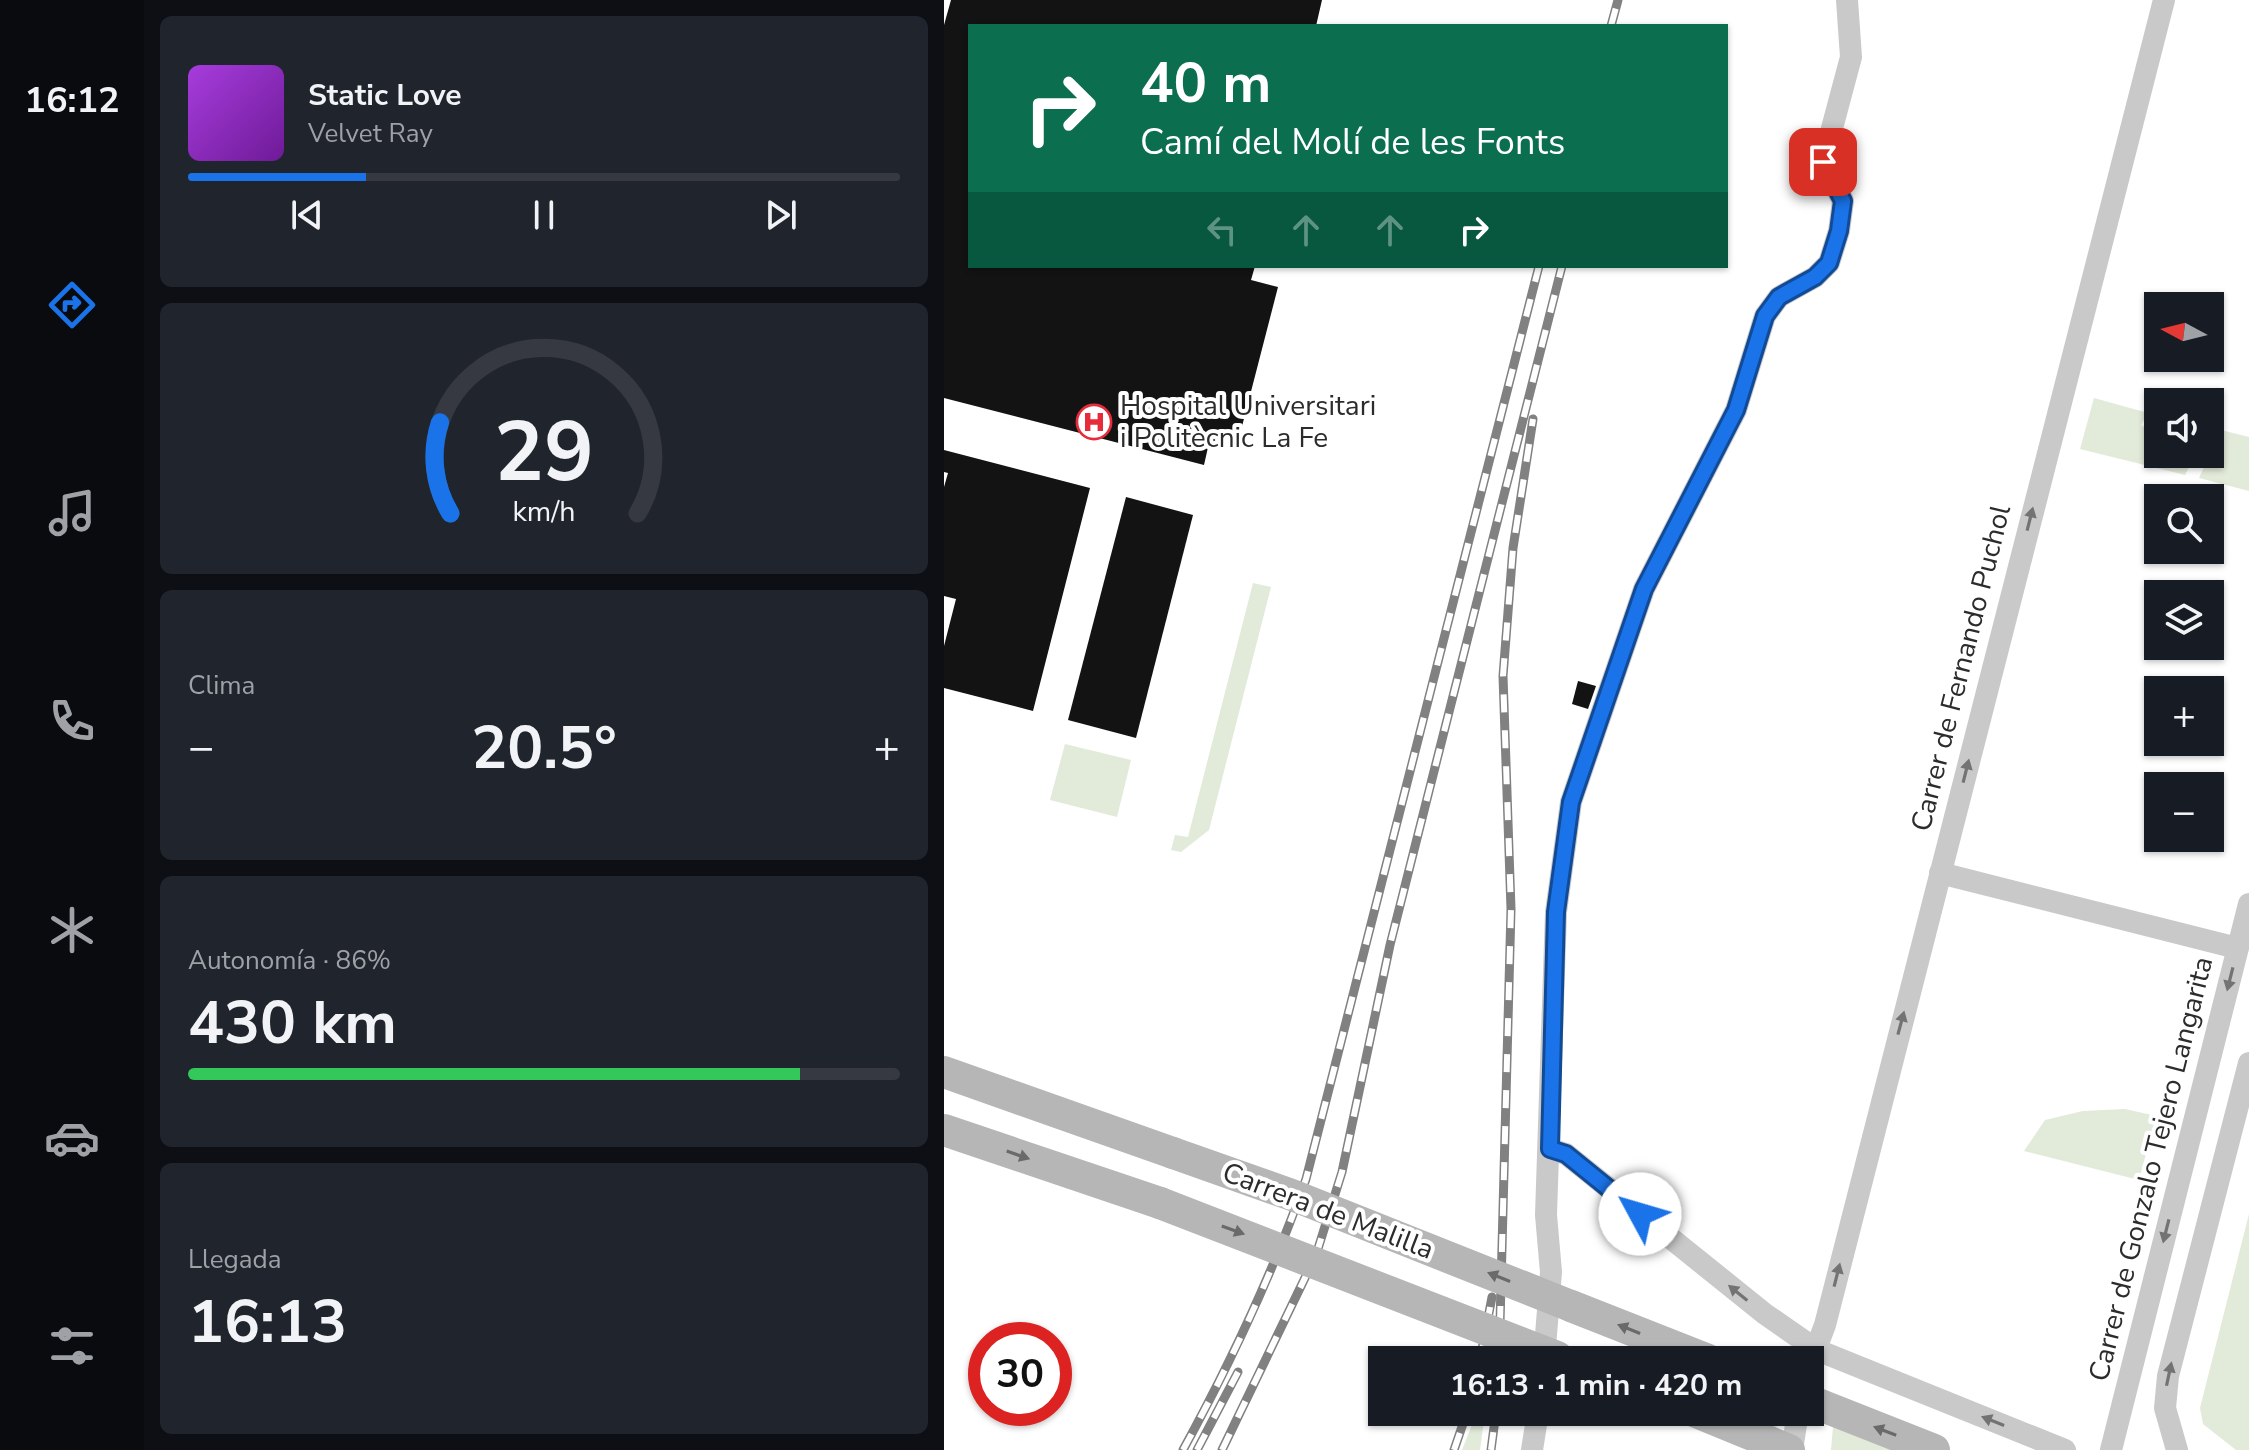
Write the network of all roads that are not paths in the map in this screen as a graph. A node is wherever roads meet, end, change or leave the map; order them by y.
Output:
1 (1847, 0) edge
2 (2164, 0) edge
3 (1940, 873) junction
4 (2249, 904) edge
5 (2237, 948) junction
6 (2249, 1063) edge
7 (944, 1072) edge
8 (944, 1130) edge
9 (1550, 1149) junction
10 (1523, 1346) edge
11 (1555, 1346) edge
12 (1672, 1346) edge
13 (1801, 1346) edge
14 (1817, 1346) edge
15 (1824, 1361) edge
16 (1824, 1406) edge
17 (1536, 1426) edge
18 (1729, 1426) edge
19 (1793, 1426) edge
20 (1785, 1448) edge
21 (1532, 1450) edge
22 (1934, 1450) edge
23 (2065, 1450) edge
24 (2111, 1450) edge
25 (2177, 1450) edge

1 - 9 street
3 -> 2 street, Carrer de Fernando Puchol
3 - 5 street
14 -> 3 street, Carrer de Fernando Puchol
4 - 5 street, Carrer de Gonzalo Tejero Langarita
5 -> 24 street, Carrer de Gonzalo Tejero Langarita
25 -> 6 street
12 -> 7 street, Carrera de Malilla, bridge
8 -> 10 street, Carrera de Malilla, bridge
9 - 11 street
13 -> 9 street
23 -> 15 street
22 -> 16 street
17 - 21 street
18 - 20 street
19 - 20 street

